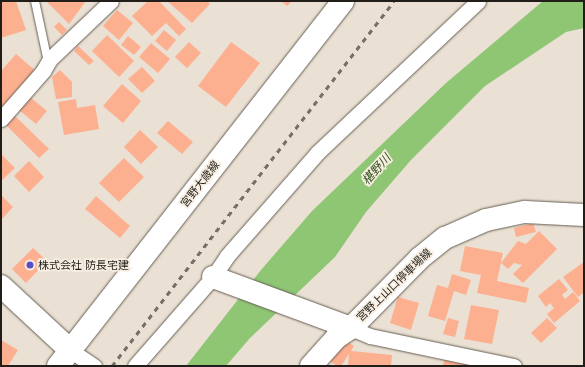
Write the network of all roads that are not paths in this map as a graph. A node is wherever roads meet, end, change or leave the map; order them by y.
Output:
1 (35, 1) edge
2 (111, 1) edge
3 (343, 1) edge
4 (478, 1) edge
5 (48, 62) junction
6 (1, 119) edge
7 (584, 215) edge
8 (219, 280) junction
9 (1, 286) edge
10 (344, 325) junction
11 (64, 358) edge
12 (94, 366) edge
13 (135, 366) edge
14 (311, 366) edge
15 (514, 366) edge

1 - 5 lane
2 - 5 street
3 - 11 main road, 宮野大歳線
4 - 8 street
5 - 6 street
7 - 10 main road, 宮野上山口停車場線
8 - 10 main road
8 - 13 street
9 - 11 main road
10 - 14 main road, 宮野上山口停車場線
10 - 15 street
11 - 12 street

